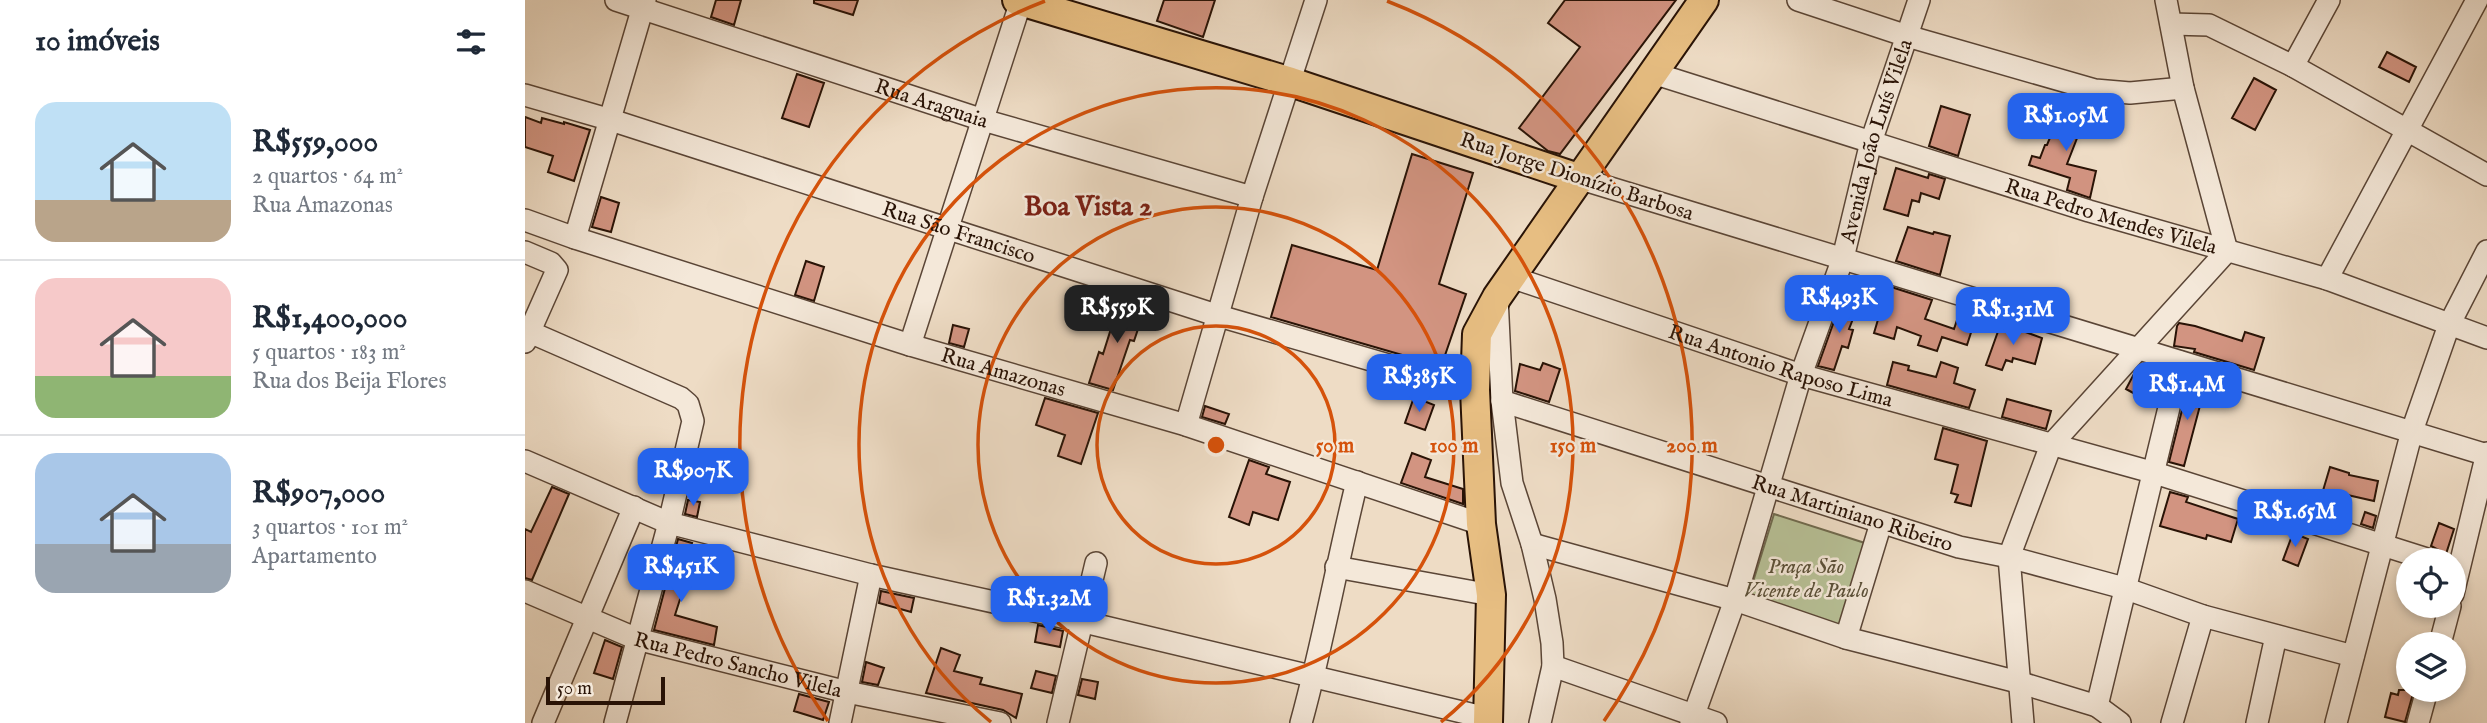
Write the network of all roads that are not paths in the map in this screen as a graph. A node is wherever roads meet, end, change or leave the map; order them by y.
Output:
1 (616, 0) edge
2 (1316, 0) edge
3 (1705, 0) edge
4 (1798, 0) edge
5 (1919, 0) edge
6 (2167, 0) edge
7 (2329, 0) edge
8 (2477, 0) edge
9 (1019, 1) edge
10 (644, 4) edge
11 (2171, 24) junction
12 (1907, 36) junction
13 (2293, 66) junction
14 (1653, 73) junction
15 (1290, 82) junction
16 (2183, 88) junction
17 (525, 95) edge
18 (611, 120) junction
19 (983, 120) junction
20 (2406, 131) junction
21 (1871, 142) junction
22 (2487, 175) edge
23 (1581, 179) junction
24 (1252, 197) junction
25 (525, 220) edge
26 (946, 228) junction
27 (575, 238) junction
28 (2227, 251) junction
29 (2487, 251) edge
30 (525, 252) edge
31 (1843, 258) junction
32 (2327, 279) junction
33 (1504, 287) junction
34 (1219, 316) junction
35 (2449, 325) junction
36 (527, 335) edge
37 (2487, 338) edge
38 (910, 345) junction
39 (2138, 349) junction
40 (2180, 362) junction
41 (1801, 374) junction
42 (1475, 390) junction
43 (1502, 401) junction
44 (1186, 425) junction
45 (2412, 431) junction
46 (2051, 444) junction
47 (2487, 454) edge
48 (525, 461) edge
49 (2155, 473) junction
50 (1357, 482) junction
51 (1768, 486) junction
52 (634, 507) junction
53 (669, 523) junction
54 (1881, 523) junction
55 (1481, 524) junction
56 (1531, 544) junction
57 (2381, 544) junction
58 (2462, 548) edge
59 (2396, 549) edge
60 (2009, 557) junction
61 (1096, 564) dead end
62 (1336, 567) junction
63 (871, 575) junction
64 (2124, 588) junction
65 (525, 591) edge
66 (1491, 595) junction
67 (1735, 600) junction
68 (588, 616) junction
69 (2203, 616) junction
70 (1080, 621) junction
71 (2276, 636) junction
72 (1846, 638) junction
73 (637, 639) junction
74 (2353, 656) junction
75 (1553, 666) junction
76 (1314, 677) junction
77 (2018, 682) junction
78 (846, 692) junction
79 (2424, 702) edge
80 (2097, 706) junction
81 (525, 718) edge
82 (1692, 720) edge
83 (1488, 721) edge
84 (537, 723) edge
85 (543, 723) edge
86 (615, 723) edge
87 (840, 723) edge
88 (1000, 723) edge
89 (1058, 723) edge
90 (1301, 723) edge
91 (1541, 723) edge
92 (1716, 723) edge
93 (2023, 723) edge
94 (2120, 723) edge
95 (2172, 723) edge
96 (2257, 723) edge
97 (2336, 723) edge
98 (2418, 723) edge

1 - 10 street, Rua Araguaia
2 - 15 street
3 - 14 main road
4 - 12 street
5 - 12 street, Avenida João Luís Vilela
6 - 11 street
7 - 13 street
8 - 20 street
9 - 15 main road, Rua Jorge Dionízio Barbosa
9 - 19 street
10 - 18 street
10 - 19 street, Rua Araguaia
11 - 13 street
11 - 16 street
12 - 16 street
12 - 21 street, Avenida João Luís Vilela
13 - 20 street
14 - 21 street, Rua Pedro Mendes Vilela
14 - 23 main road
15 - 23 main road, Rua Jorge Dionízio Barbosa
15 - 24 street
16 - 28 street
17 - 18 street, Rua São Francisco
18 - 26 street, Rua São Francisco
18 - 27 street
19 - 24 street, Rua Araguaia
19 - 26 street
20 - 22 street
20 - 32 street
21 - 28 street, Rua Pedro Mendes Vilela
21 - 31 street, Avenida João Luís Vilela
23 - 31 street, Rua Jorge Dionízio Barbosa
23 - 33 main road
24 - 34 street
25 - 27 street, Rua Amazonas
26 - 34 street, Rua São Francisco
26 - 38 street
27 - 38 street, Rua Amazonas
28 - 32 street, Rua Pedro Mendes Vilela
28 - 39 street
29 - 35 street
30 - 36 street
31 - 39 street, Rua Jorge Dionízio Barbosa
31 - 41 street, Avenida João Luís Vilela
32 - 35 street, Rua Pedro Mendes Vilela
33 - 41 street, Rua Antonio Raposo Lima
33 - 42 main road
33 - 43 street
34 - 42 street, Rua São Francisco
34 - 44 street
35 - 37 street, Rua Pedro Mendes Vilela
35 - 45 street
36 - 53 street
38 - 44 street, Rua Amazonas
39 - 40 street, Rua Jorge Dionízio Barbosa
39 - 46 street
40 - 45 street, Rua Jorge Dionízio Barbosa
40 - 49 street
41 - 46 street, Rua Antonio Raposo Lima
41 - 51 street, Avenida João Luís Vilela
42 - 55 main road
43 - 51 street, Rua Martiniano Ribeiro
43 - 56 street
44 - 50 street, Rua Amazonas
45 - 47 street, Rua Jorge Dionízio Barbosa
45 - 57 street
46 - 49 street, Rua Antonio Raposo Lima
46 - 60 street
47 - 58 street
48 - 52 street
49 - 57 street, Rua Antonio Raposo Lima
49 - 64 street
50 - 55 street, Rua Amazonas
50 - 62 street
51 - 54 street, Rua Martiniano Ribeiro
51 - 67 street, Avenida João Luís Vilela
52 - 53 street
52 - 68 street
53 - 63 street
53 - 73 street
54 - 60 street, Rua Martiniano Ribeiro
54 - 72 street
55 - 66 main road
56 - 67 street
56 - 75 street
57 - 59 street, Rua Antonio Raposo Lima
57 - 74 street
60 - 64 street, Rua Martiniano Ribeiro
60 - 77 street
61 - 70 street
62 - 66 street
62 - 76 street
63 - 70 street
63 - 78 street
64 - 69 street, Rua Martiniano Ribeiro
64 - 80 street
65 - 68 street, Rua Pedro Sancho Vilela
66 - 83 main road
67 - 72 street
67 - 82 street, Avenida João Luís Vilela
68 - 73 street, Rua Pedro Sancho Vilela
68 - 85 street
69 - 71 street, Rua Martiniano Ribeiro
69 - 95 street
70 - 76 street
70 - 89 street
71 - 74 street, Rua Martiniano Ribeiro
71 - 96 street
72 - 77 street
73 - 78 street, Rua Pedro Sancho Vilela
73 - 86 street
74 - 97 street
75 - 82 street
75 - 91 street
76 - 83 street
76 - 90 street
77 - 80 street
77 - 93 street
78 - 87 street
78 - 88 street, Rua Pedro Sancho Vilela
79 - 98 street
80 - 94 street
81 - 84 street
82 - 92 street

